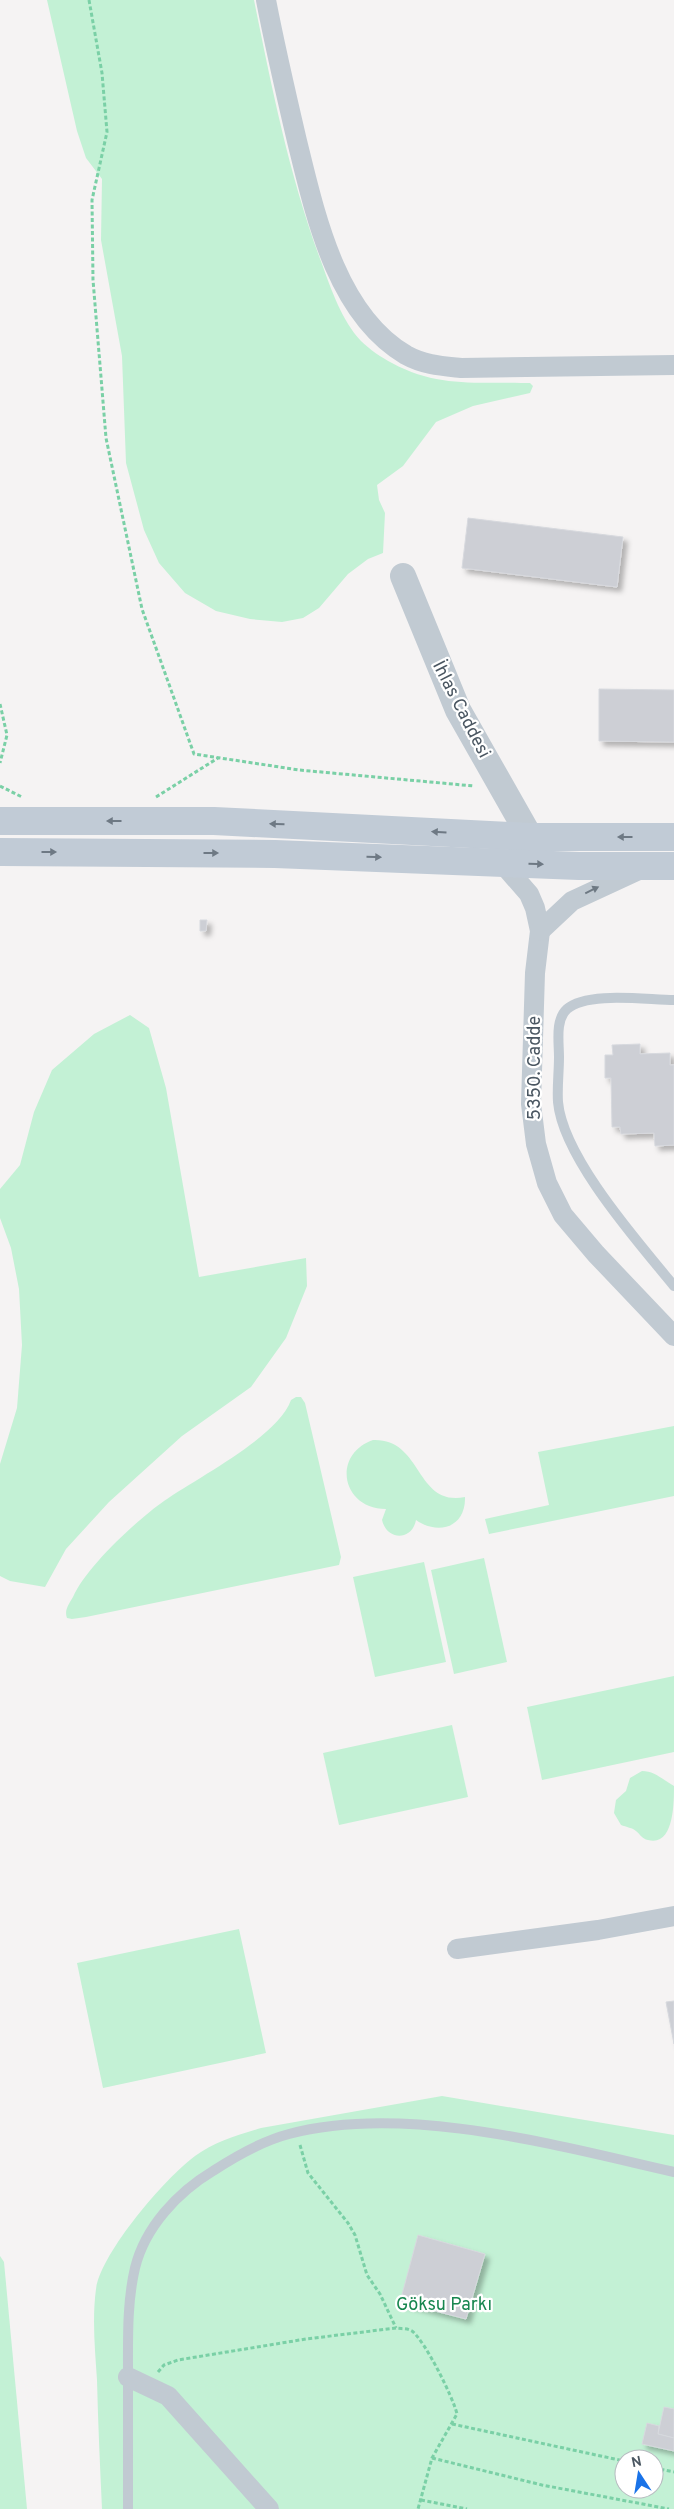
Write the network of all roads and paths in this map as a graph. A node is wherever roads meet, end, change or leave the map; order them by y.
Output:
1 (89, 0) edge
2 (266, 0) edge
3 (674, 366) edge
4 (404, 576) dead end
5 (0, 704) edge
6 (218, 758) junction
7 (0, 763) edge
8 (0, 786) edge
9 (502, 788) junction
10 (25, 798) dead end
11 (152, 800) dead end
12 (0, 821) edge
13 (530, 837) junction
14 (674, 837) edge
15 (0, 852) edge
16 (495, 862) junction
17 (661, 866) edge
18 (540, 931) junction
19 (674, 1000) edge
20 (674, 1286) edge
21 (674, 1336) edge
22 (674, 1916) edge
23 (457, 1949) dead end
24 (297, 2132) junction
25 (674, 2172) edge
26 (396, 2328) junction
27 (128, 2377) junction
28 (150, 2388) junction
29 (452, 2424) junction
30 (432, 2458) junction
31 (614, 2459) edge
32 (421, 2500) junction
33 (128, 2509) edge
34 (269, 2509) edge
35 (418, 2509) edge
36 (467, 2509) edge
37 (669, 2509) edge

1 - 6 path
2 - 3 street
4 - 9 street, İhlas Caddesi
5 - 7 path
6 - 9 path
6 - 11 path
8 - 10 path
9 - 13 street, İhlas Caddesi
13 -> 12 main road
14 -> 13 main road
15 -> 16 main road
16 -> 17 main road
16 - 18 street, 5350. Cadde
18 -> 17 street
18 - 21 street, 5350. Cadde
19 - 20 lane
22 - 23 street
24 - 25 lane
24 - 26 path
24 - 27 lane
26 - 28 path
26 - 29 path
27 - 28 street
27 - 33 lane
28 - 34 street
29 - 30 path
29 - 31 path
30 - 32 path
30 - 37 path
32 - 35 path
32 - 36 path

